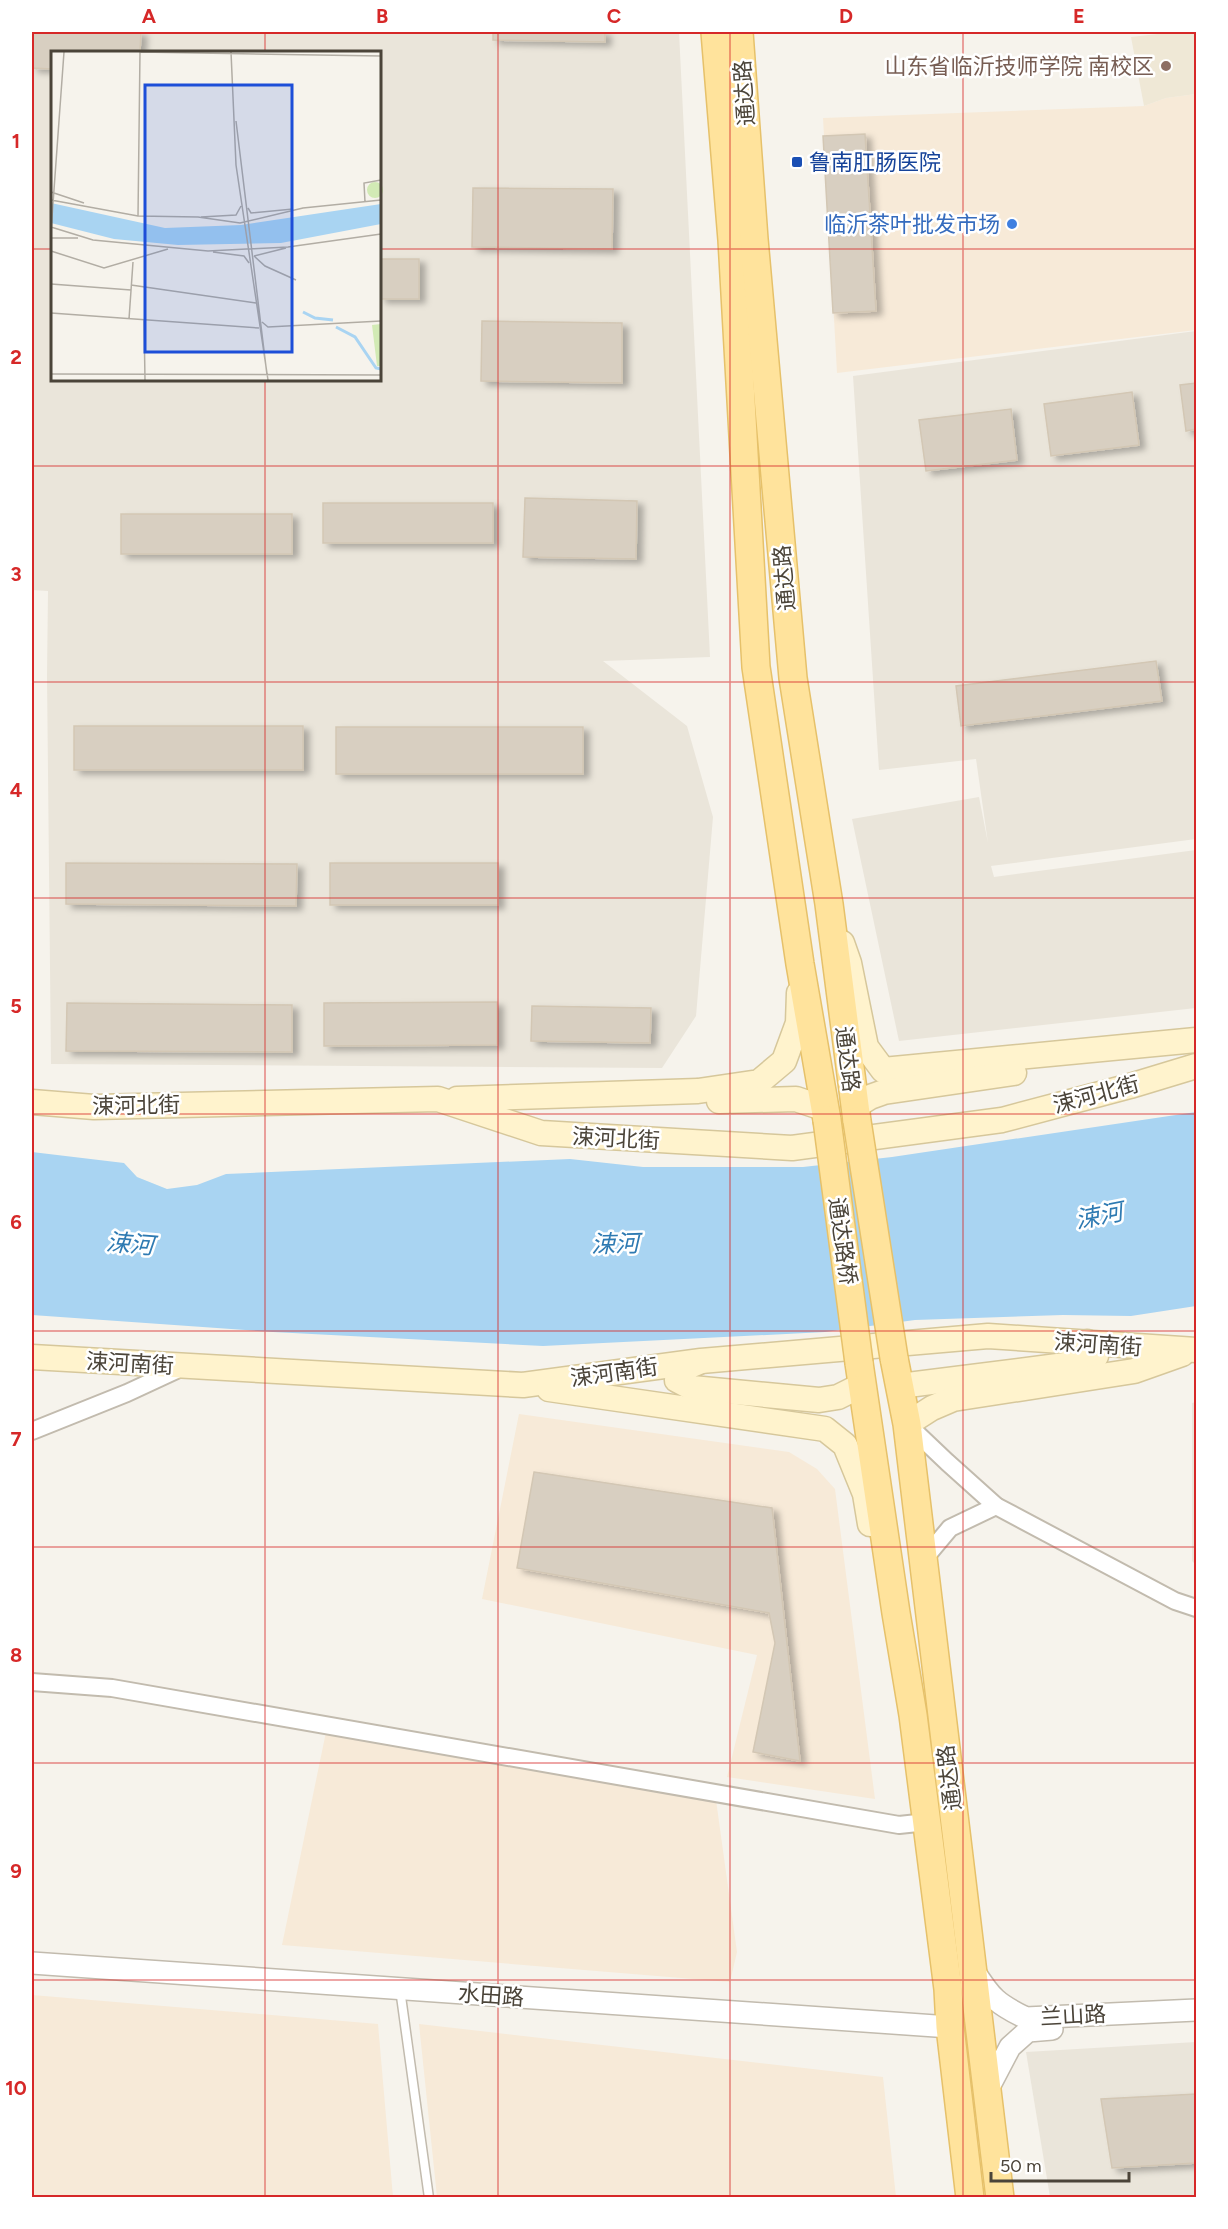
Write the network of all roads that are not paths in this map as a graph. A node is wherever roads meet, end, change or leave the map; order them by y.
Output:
1 (715, 32) edge
2 (739, 32) edge
3 (829, 904) junction
4 (800, 964) junction
5 (1197, 1040) edge
6 (1197, 1066) edge
7 (1130, 1086) junction
8 (438, 1099) junction
9 (32, 1102) edge
10 (856, 1114) junction
11 (826, 1115) junction
12 (562, 1135) junction
13 (1087, 1342) junction
14 (1193, 1351) edge
15 (32, 1357) edge
16 (894, 1358) joint
17 (701, 1361) junction
18 (186, 1366) junction
19 (860, 1374) junction
20 (523, 1385) junction
21 (900, 1386) junction
22 (908, 1424) junction
23 (32, 1431) edge
24 (996, 1506) junction
25 (924, 1558) junction
26 (1197, 1608) edge
27 (896, 1613) junction
28 (32, 1682) edge
29 (927, 1822) junction
30 (32, 1963) edge
31 (972, 1968) junction
32 (400, 1989) junction
33 (1197, 2010) edge
34 (1197, 2021) edge
35 (950, 2027) junction
36 (988, 2089) junction
37 (429, 2198) edge
38 (970, 2198) edge
39 (1000, 2198) edge

1 - 4 main road, 通达路
2 - 3 main road, 通达路
3 - 5 main road
3 - 10 main road, 通达路
4 - 8 main road
4 - 11 main road, 通达路
6 - 7 main road, 涑河北街
7 - 10 main road
7 - 12 main road, 涑河北街
8 - 9 main road, 涑河北街
8 - 12 main road, 涑河北街
10 - 16 main road, 通达路桥, bridge
11 - 12 main road
11 - 19 main road, 通达路桥, bridge
13 - 14 main road, 涑河南街
13 - 17 main road, 涑河南街
13 - 21 main road
14 - 22 main road
15 - 18 main road, 涑河南街
16 - 21 main road, 通达路
17 - 19 main road
17 - 20 main road, 涑河南街
18 - 20 main road, 涑河南街
18 - 23 street
19 - 27 main road, 通达路
20 - 27 main road
21 - 22 main road, 通达路
22 - 24 street
22 - 25 main road, 通达路
24 - 25 street
24 - 26 street
25 - 31 main road, 通达路
27 - 29 main road, 通达路
28 - 29 street
29 - 35 main road, 通达路
30 - 32 street, 水田路
31 - 33 street, 兰山路
31 - 36 main road, 通达路
32 - 35 street, 水田路
32 - 37 lane
34 - 36 street, 兰山路
35 - 38 main road, 通达路
36 - 39 main road, 通达路

